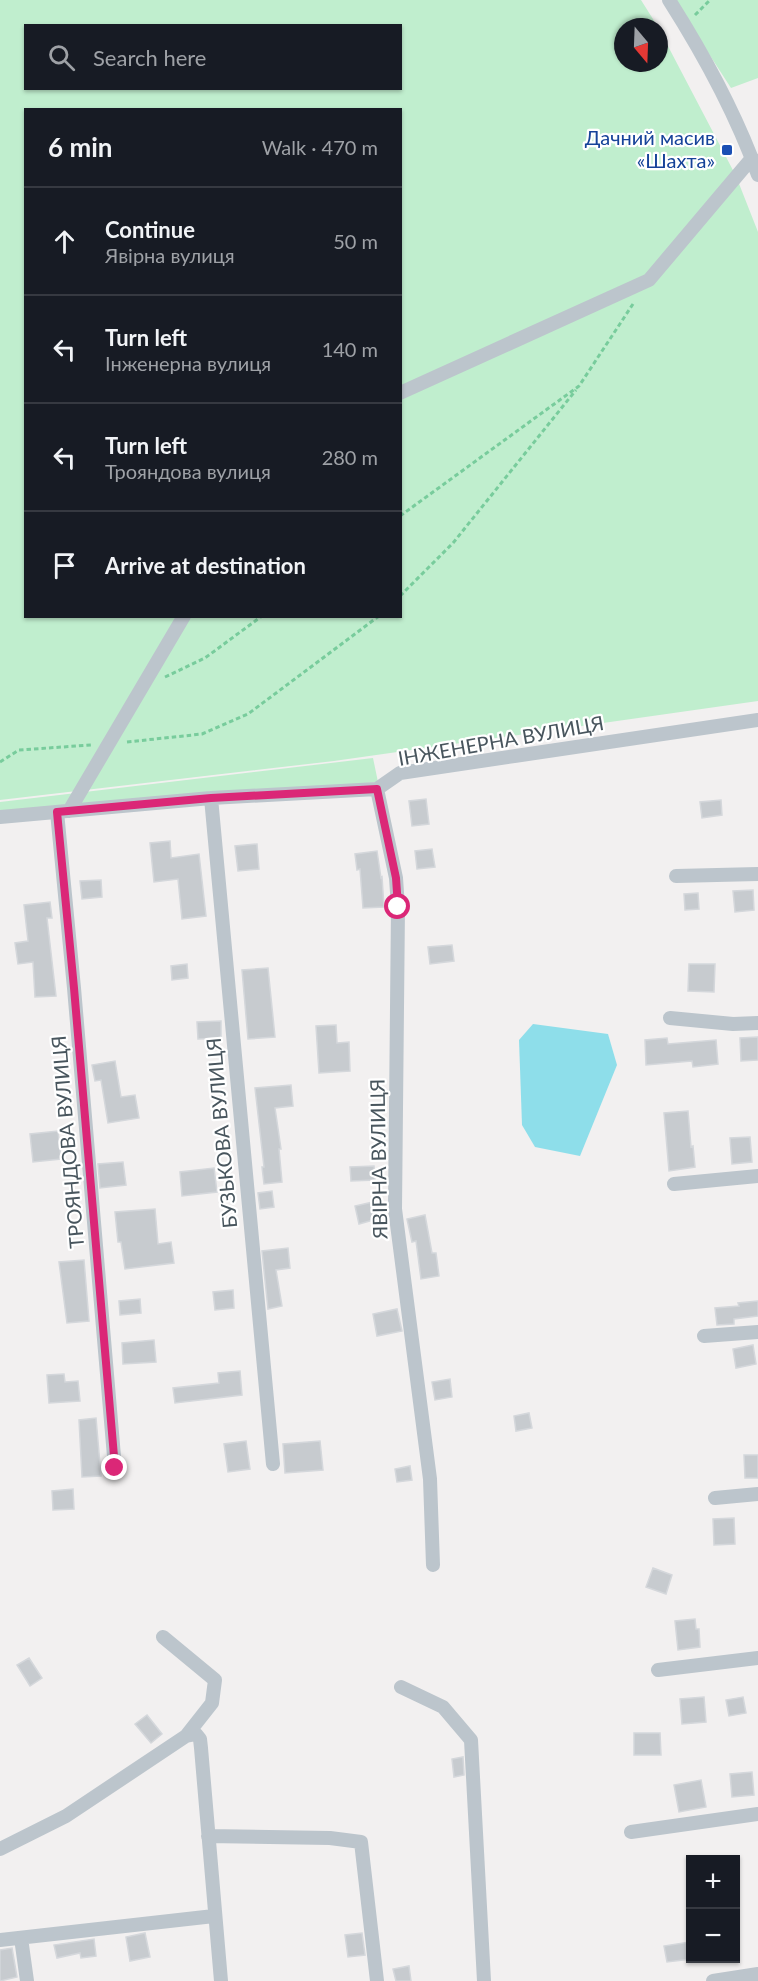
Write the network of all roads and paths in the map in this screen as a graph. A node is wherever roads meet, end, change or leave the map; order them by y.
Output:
1 (669, 0) edge
2 (710, 0) edge
3 (685, 25) junction
4 (752, 158) junction
5 (758, 175) edge
6 (649, 280) junction
7 (579, 386) junction
8 (402, 392) edge
9 (402, 515) edge
10 (402, 594) edge
11 (183, 618) edge
12 (259, 618) edge
13 (376, 618) edge
14 (142, 688) junction
15 (758, 720) edge
16 (109, 744) junction
17 (0, 762) edge
18 (377, 789) junction
19 (211, 798) junction
20 (63, 812) junction
21 (0, 817) edge
22 (758, 874) edge
23 (676, 876) dead end
24 (670, 1018) dead end
25 (758, 1023) edge
26 (758, 1176) edge
27 (674, 1184) dead end
28 (758, 1332) edge
29 (704, 1336) dead end
30 (273, 1464) dead end
31 (115, 1468) dead end
32 (758, 1494) edge
33 (715, 1498) dead end
34 (433, 1565) dead end
35 (163, 1637) dead end
36 (758, 1658) edge
37 (658, 1670) dead end
38 (400, 1687) dead end
39 (186, 1736) junction
40 (758, 1814) edge
41 (631, 1832) dead end
42 (208, 1836) junction
43 (0, 1849) edge
44 (214, 1916) junction
45 (21, 1938) junction
46 (0, 1940) edge
47 (758, 1974) edge
48 (27, 1981) edge
49 (221, 1981) edge
50 (377, 1981) edge
51 (484, 1981) edge
52 (713, 1981) edge

1 - 3 street
2 - 3 path
3 - 4 street
4 - 5 street
4 - 6 street
6 - 7 path
6 - 8 street
7 - 9 path
7 - 10 path
11 - 14 street
12 - 14 path
13 - 16 path
14 - 16 street
15 - 18 street, ІНЖЕНЕРНА ВУЛИЦЯ
16 - 17 path
16 - 20 street
18 - 19 street
18 - 34 street, ЯВІРНА ВУЛИЦЯ
19 - 20 street
19 - 30 street, БУЗЬКОВА ВУЛИЦЯ
20 - 21 street
20 - 31 street, ТРОЯНДОВА ВУЛИЦЯ
22 - 23 street
24 - 25 street
26 - 27 street
28 - 29 street
32 - 33 street
35 - 39 street
36 - 37 street
38 - 51 street
39 - 42 street
39 - 43 street
40 - 41 street
42 - 44 street
42 - 50 street
44 - 45 street
44 - 49 street
45 - 46 street
45 - 48 street
47 - 52 street

